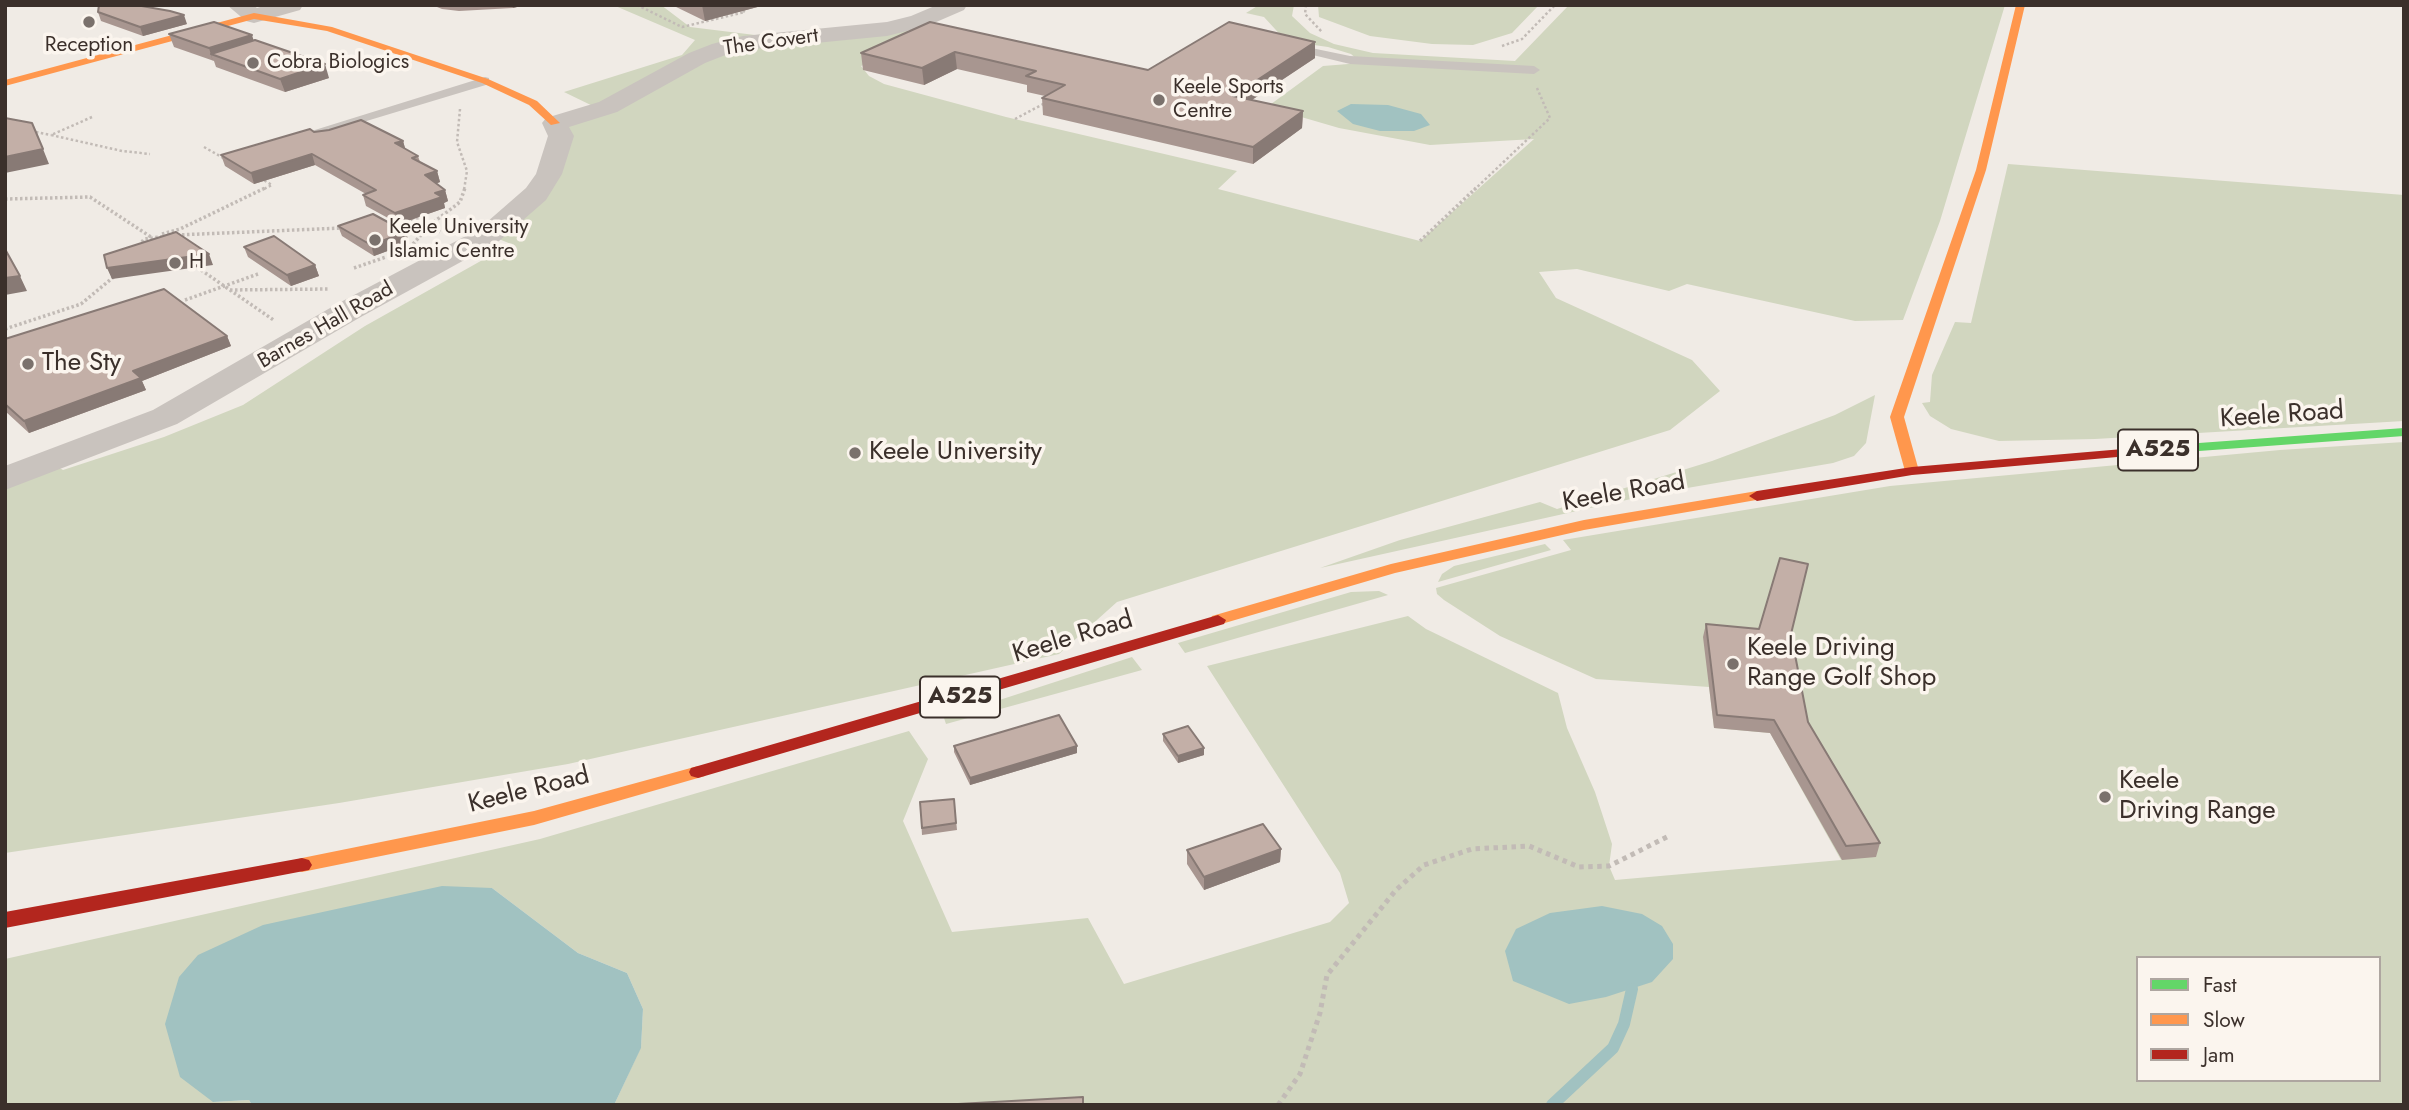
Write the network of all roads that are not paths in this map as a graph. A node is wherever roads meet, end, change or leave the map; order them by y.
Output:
1 (292, 5) edge
2 (956, 5) edge
3 (2021, 5) edge
4 (246, 11) edge
5 (97, 42) dead end
6 (1283, 43) edge
7 (123, 50) junction
8 (1534, 69) road end
9 (485, 81) junction
10 (5, 83) edge
11 (555, 123) junction
12 (283, 141) edge
13 (2404, 432) edge
14 (1912, 471) junction
15 (5, 479) edge
16 (5, 920) edge

1 - 4 street
2 - 11 street, The Covert
3 - 14 street
4 - 7 street
4 - 9 street
5 - 7 lane
6 - 8 lane
7 - 10 street
9 - 11 street
9 - 12 lane
11 - 15 street, Barnes Hall Road
13 - 14 street, Keele Road / A525
14 - 16 street, Keele Road / A525

